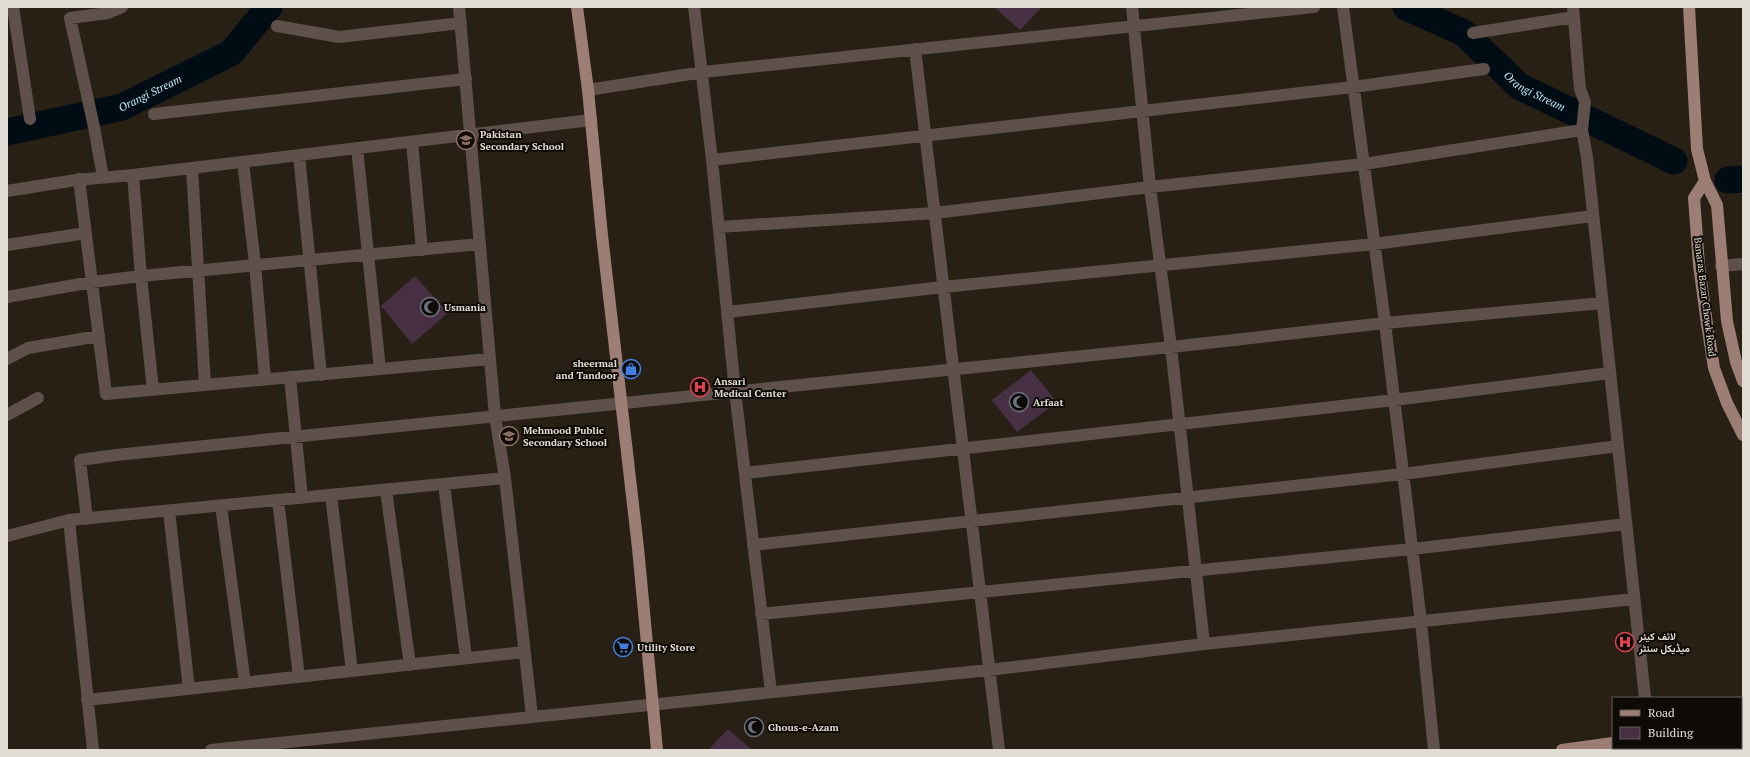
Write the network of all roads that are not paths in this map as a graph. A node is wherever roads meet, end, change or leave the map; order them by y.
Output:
1 (13, 7) edge
2 (122, 7) edge
3 (459, 7) edge
4 (577, 7) edge
5 (694, 7) edge
6 (1132, 7) edge
7 (1314, 7) edge
8 (1689, 7) edge
9 (1343, 10) edge
10 (1574, 12) edge
11 (461, 23) junction
12 (277, 26) dead end
13 (1134, 26) junction
14 (1473, 33) dead end
15 (12, 35) edge
16 (915, 49) junction
17 (1484, 69) dead end
18 (703, 72) junction
19 (466, 79) junction
20 (1353, 87) junction
21 (588, 90) junction
22 (1142, 111) junction
23 (154, 114) dead end
24 (30, 119) dead end
25 (591, 120) junction
26 (1582, 130) junction
27 (471, 135) junction
28 (925, 136) junction
29 (412, 142) junction
30 (357, 148) junction
31 (299, 155) junction
32 (712, 160) junction
33 (243, 162) junction
34 (1364, 164) junction
35 (192, 168) junction
36 (134, 175) junction
37 (103, 177) junction
38 (79, 179) junction
39 (1705, 181) junction
40 (1150, 187) junction
41 (7, 191) edge
42 (935, 213) junction
43 (1593, 216) junction
44 (719, 227) junction
45 (86, 233) junction
46 (480, 244) junction
47 (1374, 244) junction
48 (7, 245) edge
49 (422, 250) junction
50 (368, 255) junction
51 (310, 260) junction
52 (255, 264) junction
53 (1743, 264) edge
54 (1160, 266) junction
55 (1721, 266) junction
56 (198, 270) junction
57 (141, 276) junction
58 (92, 282) junction
59 (944, 287) junction
60 (7, 297) edge
61 (1602, 302) junction
62 (728, 312) junction
63 (1385, 322) junction
64 (99, 336) junction
65 (1171, 347) junction
66 (7, 359) edge
67 (490, 359) junction
68 (380, 369) junction
69 (953, 369) junction
70 (1610, 373) junction
71 (320, 374) junction
72 (290, 377) junction
73 (265, 379) junction
74 (1743, 381) edge
75 (205, 385) junction
76 (153, 390) junction
77 (735, 391) junction
78 (38, 398) dead end
79 (1394, 400) junction
80 (621, 403) junction
81 (7, 415) edge
82 (495, 416) junction
83 (1180, 424) junction
84 (1743, 435) edge
85 (296, 436) junction
86 (1618, 446) junction
87 (963, 448) junction
88 (745, 473) junction
89 (1403, 474) junction
90 (505, 478) junction
91 (444, 484) junction
92 (386, 490) junction
93 (331, 495) junction
94 (302, 498) junction
95 (1188, 498) junction
96 (278, 500) junction
97 (221, 506) junction
98 (169, 511) junction
99 (87, 519) junction
100 (69, 520) junction
101 (971, 521) junction
102 (1626, 524) junction
103 (7, 536) edge
104 (753, 545) junction
105 (1412, 549) junction
106 (1196, 570) junction
107 (980, 592) junction
108 (1634, 599) junction
109 (762, 614) junction
110 (1421, 622) junction
111 (1204, 644) junction
112 (524, 652) junction
113 (466, 658) junction
114 (410, 665) junction
115 (989, 670) junction
116 (352, 671) junction
117 (299, 677) junction
118 (245, 682) junction
119 (189, 689) junction
120 (771, 692) junction
121 (1645, 697) edge
122 (87, 700) junction
123 (652, 704) junction
124 (532, 716) junction
125 (1612, 743) edge
126 (93, 750) edge
127 (211, 750) edge
128 (657, 750) edge
129 (999, 750) edge
130 (1434, 750) edge
131 (1562, 750) edge

1 - 15 street
2 - 37 street
3 - 11 street
4 - 21 main road
5 - 18 street
6 - 13 street
7 - 13 street
8 - 39 main road, Banaras Bazar Chowk Road
9 - 20 street
10 - 14 street
10 - 26 street
11 - 12 street
11 - 19 street
13 - 16 street
13 - 22 street
15 - 24 street
16 - 18 street
16 - 28 street
17 - 20 street
18 - 21 street
18 - 32 street
19 - 23 street
19 - 27 street
20 - 22 street
20 - 34 street
21 - 25 main road
22 - 28 street
22 - 40 street
25 - 27 street
25 - 80 main road
26 - 34 street
26 - 43 street
27 - 29 street
27 - 46 street
28 - 32 street
28 - 42 street
29 - 30 street
29 - 49 street
30 - 31 street
30 - 50 street
31 - 33 street
31 - 51 street
32 - 44 street
33 - 35 street
33 - 52 street
34 - 40 street
34 - 47 street
35 - 36 street
35 - 56 street
36 - 37 street
36 - 57 street
37 - 38 street
38 - 41 street
38 - 45 street
39 - 55 main road, Banaras Bazar Chowk Road
39 - 84 main road, Banaras Bazar Chowk Road
40 - 42 street
40 - 54 street
42 - 44 street
42 - 59 street
43 - 47 street
43 - 61 street
44 - 62 street
45 - 48 street
45 - 58 street
46 - 49 street
46 - 67 street
47 - 54 street
47 - 63 street
49 - 50 street
50 - 51 street
50 - 68 street
51 - 52 street
51 - 71 street
52 - 56 street
52 - 73 street
53 - 55 street
54 - 59 street
54 - 65 street
55 - 74 main road, Banaras Bazar Chowk Road
56 - 57 street
56 - 75 street
57 - 58 street
57 - 76 street
58 - 60 street
58 - 64 street
59 - 62 street
59 - 69 street
61 - 63 street
61 - 70 street
62 - 77 street
63 - 65 street
63 - 79 street
64 - 66 street
64 - 76 street
65 - 69 street
65 - 83 street
67 - 68 street
67 - 82 street
68 - 71 street
69 - 77 street
69 - 87 street
70 - 79 street
70 - 86 street
71 - 72 street
72 - 73 street
72 - 85 street
73 - 75 street
75 - 76 street
77 - 80 street
77 - 88 street
78 - 81 street
79 - 83 street
79 - 89 street
80 - 82 street
80 - 123 main road
82 - 85 street
82 - 90 street
83 - 87 street
83 - 95 street
85 - 94 street
85 - 99 street
86 - 89 street
86 - 102 street
87 - 88 street
87 - 101 street
88 - 104 street
89 - 95 street
89 - 105 street
90 - 91 street
90 - 112 street
91 - 92 street
91 - 113 street
92 - 93 street
92 - 114 street
93 - 94 street
93 - 116 street
94 - 96 street
95 - 101 street
95 - 106 street
96 - 97 street
96 - 117 street
97 - 98 street
97 - 118 street
98 - 99 street
98 - 119 street
99 - 100 street
100 - 103 street
100 - 122 street
101 - 104 street
101 - 107 street
102 - 105 street
102 - 108 street
104 - 109 street
105 - 106 street
105 - 110 street
106 - 107 street
106 - 111 street
107 - 109 street
107 - 115 street
108 - 110 street
108 - 121 street
109 - 120 street
110 - 111 street
110 - 130 street
111 - 115 street
112 - 113 street
112 - 124 street
113 - 114 street
114 - 116 street
115 - 120 street
115 - 129 street
116 - 117 street
117 - 118 street
118 - 119 street
119 - 122 street
120 - 123 street
122 - 126 street
123 - 124 street
123 - 128 main road
124 - 127 street
125 - 131 main road

